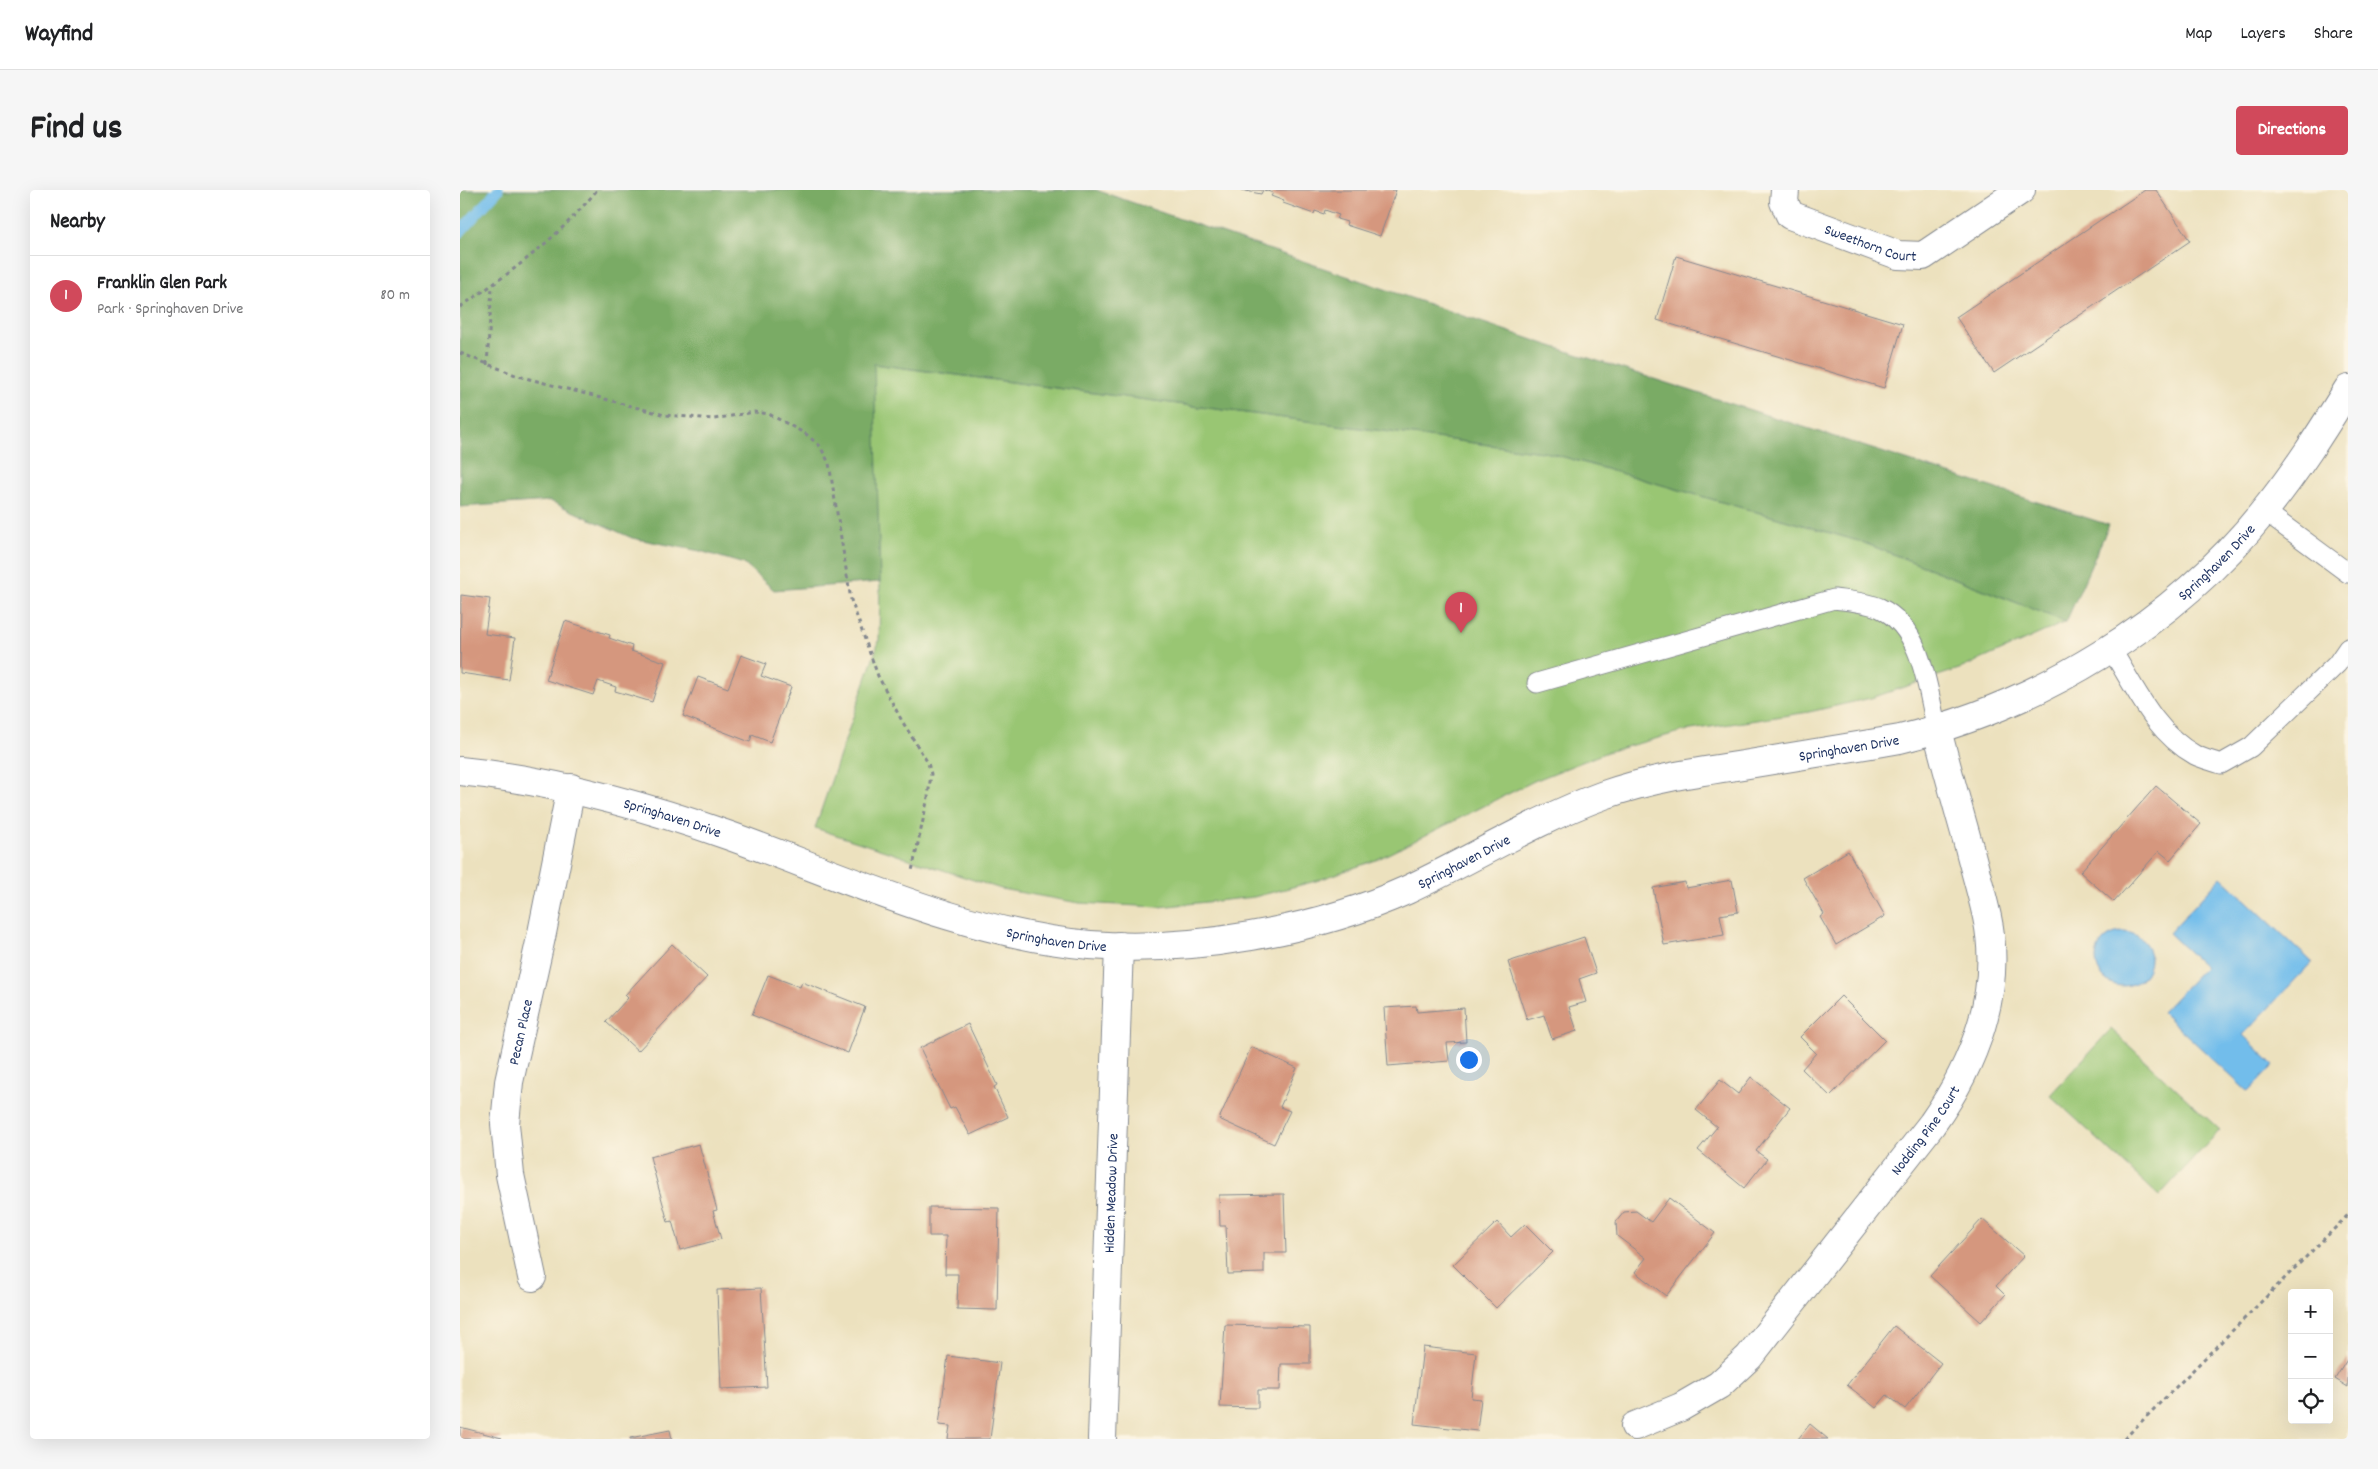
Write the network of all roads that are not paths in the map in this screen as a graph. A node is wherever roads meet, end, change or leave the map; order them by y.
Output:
1 (1784, 190) edge
2 (2021, 190) edge
3 (2348, 389) edge
4 (2264, 512) junction
5 (2348, 573) edge
6 (2348, 648) edge
7 (2111, 649) junction
8 (1537, 683) dead end
9 (1937, 730) junction
10 (460, 771) edge
11 (571, 788) junction
12 (1119, 946) junction
13 (532, 1277) dead end
14 (1635, 1426) dead end
15 (1102, 1439) edge

1 - 2 street, Sweethorn Court
3 - 4 street, Springhaven Drive
4 - 5 lane
4 - 7 street, Springhaven Drive
6 - 7 lane
7 - 9 street, Springhaven Drive
8 - 9 lane
9 - 12 street, Springhaven Drive
9 - 14 street, Nodding Pine Court
10 - 11 street, Springhaven Drive
11 - 12 street, Springhaven Drive
11 - 13 street, Pecan Place
12 - 15 street, Hidden Meadow Drive

